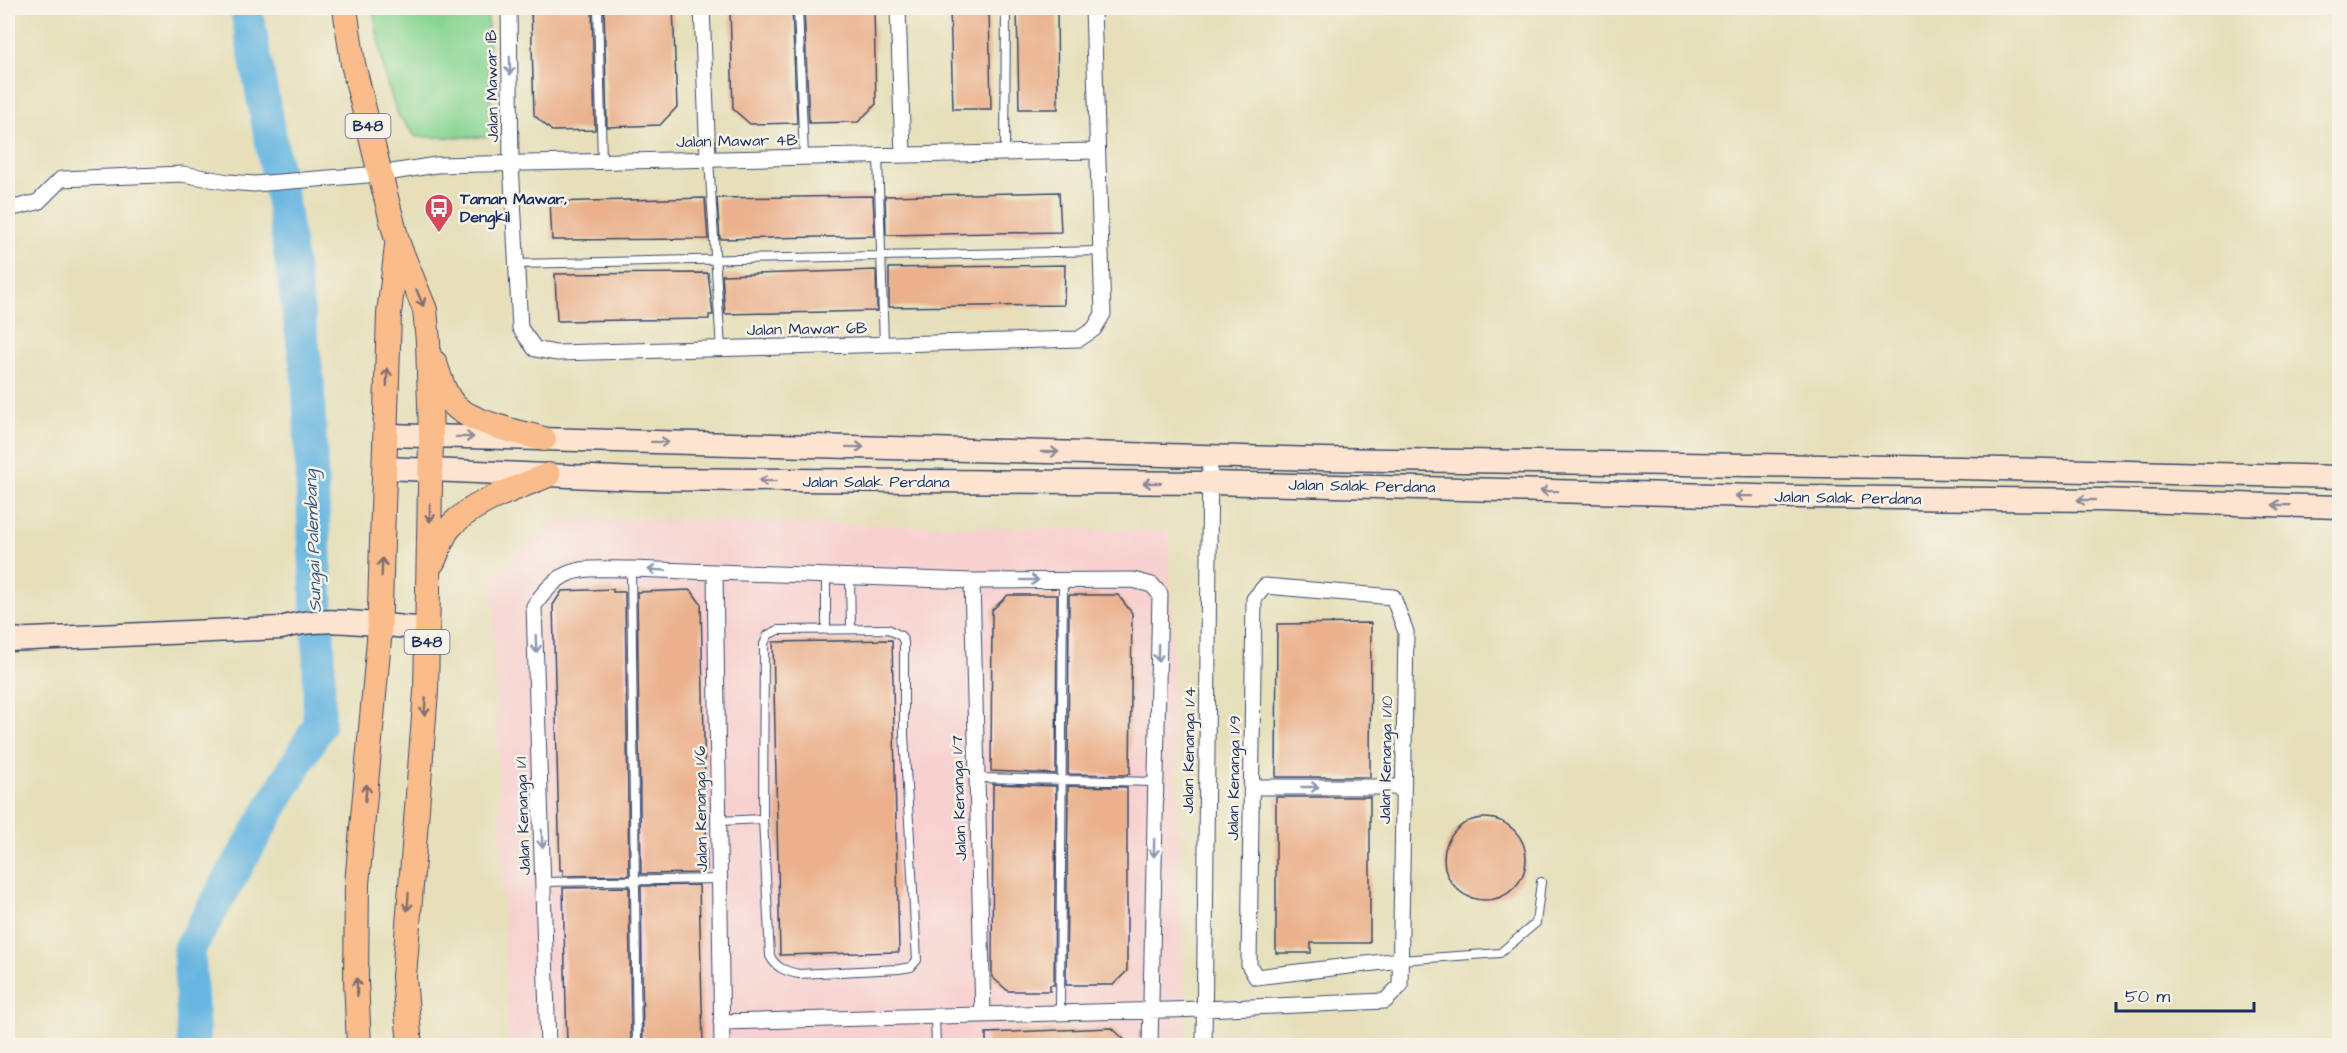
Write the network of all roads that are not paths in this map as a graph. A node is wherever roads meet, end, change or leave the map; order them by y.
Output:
1 (345, 8) edge
2 (509, 8) edge
3 (598, 8) edge
4 (702, 8) edge
5 (798, 8) edge
6 (898, 8) edge
7 (1006, 8) edge
8 (1093, 8) edge
9 (1096, 151) junction
10 (1005, 153) junction
11 (903, 155) junction
12 (878, 156) junction
13 (708, 158) junction
14 (804, 158) junction
15 (602, 162) junction
16 (511, 163) junction
17 (380, 174) junction
18 (13, 208) dead end
19 (398, 244) junction
20 (1102, 251) junction
21 (881, 256) junction
22 (717, 258) junction
23 (516, 264) junction
24 (428, 341) junction
25 (884, 345) junction
26 (535, 349) joint
27 (721, 349) junction
28 (386, 435) junction
29 (430, 436) junction
30 (544, 439) junction
31 (1210, 456) junction
32 (385, 468) junction
33 (1961, 468) junction
34 (430, 470) junction
35 (548, 475) junction
36 (2340, 477) edge
37 (1210, 483) junction
38 (1961, 500) junction
39 (2340, 507) edge
40 (631, 568) junction
41 (430, 569) junction
42 (715, 573) junction
43 (826, 575) junction
44 (850, 576) junction
45 (1063, 580) junction
46 (972, 581) junction
47 (1334, 592) joint
48 (826, 630) junction
49 (851, 630) junction
50 (380, 633) junction
51 (427, 636) junction
52 (8, 640) edge
53 (977, 778) junction
54 (1062, 778) junction
55 (1155, 782) junction
56 (1251, 787) junction
57 (1403, 787) junction
58 (763, 819) junction
59 (719, 821) junction
60 (720, 879) junction
61 (635, 881) junction
62 (543, 882) junction
63 (1541, 882) dead end
64 (1400, 960) junction
65 (1204, 1009) junction
66 (1150, 1011) junction
67 (1060, 1013) junction
68 (983, 1015) junction
69 (935, 1017) junction
70 (721, 1022) junction
71 (359, 1046) edge
72 (410, 1046) edge
73 (548, 1046) edge
74 (637, 1046) edge
75 (722, 1046) edge
76 (936, 1046) edge
77 (1150, 1046) edge
78 (1204, 1046) edge

1 - 17 main road, B48
2 -> 16 street, Jalan Mawar 1B
3 - 15 lane
4 - 13 street
5 - 14 lane
6 - 11 street
7 - 10 lane
8 - 9 street
9 - 10 street, Jalan Mawar 4B
9 - 20 street
10 - 11 street, Jalan Mawar 4B
11 - 12 street, Jalan Mawar 4B
12 - 14 street, Jalan Mawar 4B
12 - 21 lane
13 - 14 street, Jalan Mawar 4B
13 - 15 street, Jalan Mawar 4B
13 - 22 lane
15 - 16 street, Jalan Mawar 4B
16 - 17 street, Jalan Mawar 4B
16 - 23 street, Jalan Mawar 1B
17 - 18 street, Jalan Mawar 4B
17 - 19 main road, B48
19 -> 24 main road, B48
28 -> 19 main road, B48
20 - 21 lane
20 - 25 street, Jalan Mawar 6B
21 - 22 lane
21 - 25 lane
22 - 23 lane
22 - 27 lane
23 - 26 street, Jalan Mawar 1B
24 - 29 main road, B48
24 - 30 main road
25 - 27 street, Jalan Mawar 6B
26 - 27 street, Jalan Mawar 6B
28 - 29 street, Jalan Salak Perdana
28 - 32 main road, B48
29 -> 30 street, Jalan Salak Perdana
29 - 34 main road, B48
30 -> 31 street, Jalan Salak Perdana
31 - 33 street, Jalan Salak Perdana
31 - 37 street, Jalan Kenanga 1/4
32 - 34 street, Jalan Salak Perdana
50 -> 32 main road, B48
33 - 36 street, Jalan Salak Perdana
33 - 38 street
34 - 35 street, Jalan Salak Perdana
34 -> 41 main road, B48
37 -> 35 street, Jalan Salak Perdana
35 - 41 main road
38 -> 37 street, Jalan Salak Perdana
37 - 65 street, Jalan Kenanga 1/4
39 -> 38 street, Jalan Salak Perdana
42 -> 40 street
40 - 61 lane
40 -> 62 street, Jalan Kenanga 1/1
41 - 51 main road, B48
42 - 43 street
42 - 59 street, Jalan Kenanga 1/6
43 - 44 street
43 - 48 lane
44 - 46 street
44 - 49 lane
46 -> 45 street
45 - 54 lane
45 -> 55 street
46 - 53 street, Jalan Kenanga 1/7
47 - 56 street, Jalan Kenanga 1/9
47 - 57 street, Jalan Kenanga 1/10
48 - 49 lane
48 - 58 lane
49 - 58 lane
50 - 51 street
50 - 52 street
71 -> 50 main road, B48
51 -> 72 main road, B48
53 - 54 lane
53 - 68 street, Jalan Kenanga 1/7
54 - 55 lane
54 - 67 lane
55 -> 66 street
56 -> 57 street
56 - 64 street, Jalan Kenanga 1/9
57 - 64 street, Jalan Kenanga 1/10
58 - 59 lane
59 - 60 street, Jalan Kenanga 1/6
60 - 61 lane
60 - 70 street, Jalan Kenanga 1/6
61 - 62 lane
61 - 74 lane
62 - 73 street, Jalan Kenanga 1/1
63 - 64 lane
64 - 65 street, Jalan Kenanga 1/10
65 - 66 street
65 - 78 street, Jalan Kenanga 1/4
66 - 67 street
66 - 77 street
67 - 68 street
68 - 69 street
69 - 70 street
69 - 76 lane
70 - 75 street, Jalan Kenanga 1/6

